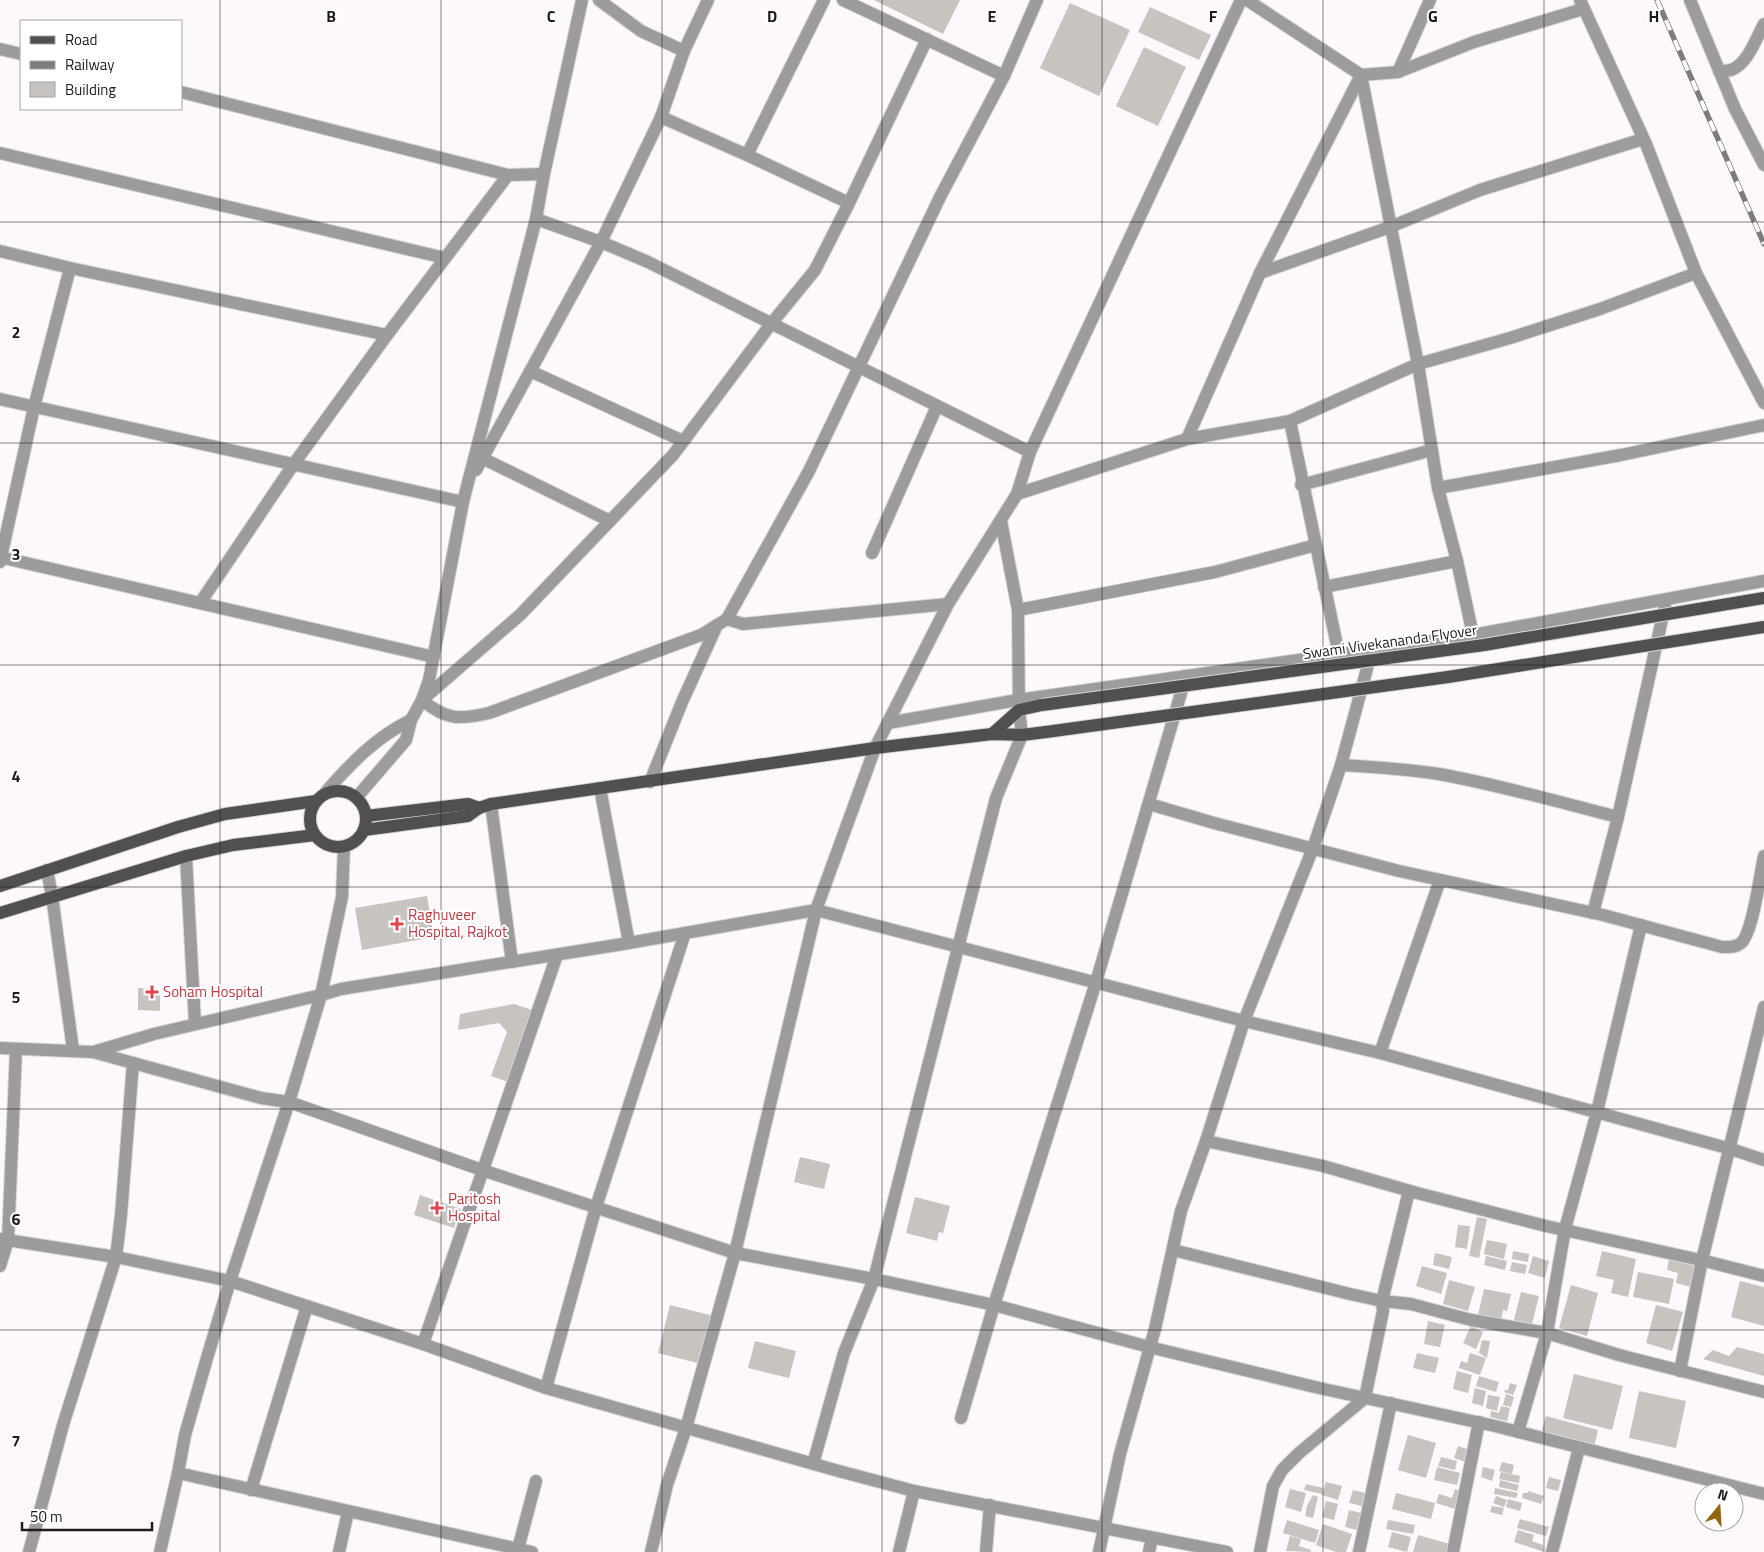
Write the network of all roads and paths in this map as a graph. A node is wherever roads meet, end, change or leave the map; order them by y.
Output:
1 (582, 0) edge
2 (599, 0) edge
3 (708, 0) edge
4 (824, 0) edge
5 (843, 0) edge
6 (1037, 0) edge
7 (1240, 0) edge
8 (1246, 0) edge
9 (1430, 0) edge
10 (1690, 0) edge
11 (1582, 4) edge
12 (1764, 24) edge
13 (926, 39) junction
14 (0, 49) edge
15 (684, 51) junction
16 (20, 54) edge
17 (1719, 71) junction
18 (1398, 72) junction
19 (1361, 75) junction
20 (1004, 76) junction
21 (182, 92) edge
22 (661, 117) junction
23 (1643, 139) junction
24 (0, 153) edge
25 (747, 155) junction
26 (1764, 165) edge
27 (544, 174) junction
28 (508, 175) junction
29 (849, 203) junction
30 (536, 219) junction
31 (1390, 227) junction
32 (601, 242) junction
33 (0, 251) edge
34 (445, 258) junction
35 (70, 268) junction
36 (1260, 273) junction
37 (1696, 273) junction
38 (771, 324) junction
39 (387, 335) junction
40 (1418, 364) junction
41 (859, 367) junction
42 (530, 371) junction
43 (0, 399) edge
44 (1764, 403) edge
45 (937, 406) junction
46 (34, 407) junction
47 (1290, 421) junction
48 (1764, 425) edge
49 (1187, 439) junction
50 (683, 441) junction
51 (1432, 450) junction
52 (1030, 452) junction
53 (482, 458) junction
54 (293, 465) junction
55 (1302, 485) junction
56 (466, 487) junction
57 (1438, 488) junction
58 (1017, 494) junction
59 (463, 502) junction
60 (610, 521) junction
61 (1001, 521) junction
62 (1316, 546) junction
63 (872, 554) dead end
64 (0, 559) edge
65 (1457, 561) junction
66 (1764, 581) edge
67 (1324, 588) junction
68 (1764, 598) edge
69 (1666, 599) junction
70 (200, 603) junction
71 (948, 604) junction
72 (1018, 610) junction
73 (722, 622) junction
74 (1764, 627) edge
75 (1473, 635) junction
76 (1372, 650) junction
77 (1338, 655) junction
78 (434, 657) junction
79 (1186, 676) junction
80 (422, 700) junction
81 (1018, 706) junction
82 (411, 720) junction
83 (888, 723) junction
84 (992, 734) junction
85 (1022, 736) junction
86 (875, 748) junction
87 (1340, 765) junction
88 (650, 782) junction
89 (600, 788) junction
90 (320, 797) junction
91 (356, 798) junction
92 (1149, 804) junction
93 (485, 806) junction
94 (366, 816) junction
95 (1618, 817) junction
96 (364, 830) junction
97 (315, 835) junction
98 (344, 847) junction
99 (1313, 848) junction
100 (186, 856) junction
101 (1764, 856) edge
102 (47, 870) junction
103 (1440, 880) junction
104 (0, 886) edge
105 (52, 896) junction
106 (816, 910) junction
107 (0, 913) edge
108 (1593, 913) junction
109 (1641, 925) junction
110 (685, 933) junction
111 (629, 943) junction
112 (958, 946) junction
113 (557, 955) junction
114 (512, 962) junction
115 (1096, 982) junction
116 (322, 995) junction
117 (1764, 1007) edge
118 (1244, 1021) junction
119 (194, 1024) junction
120 (0, 1048) edge
121 (16, 1050) junction
122 (72, 1050) junction
123 (94, 1052) junction
124 (1380, 1053) junction
125 (133, 1062) junction
126 (288, 1102) junction
127 (1597, 1112) junction
128 (1206, 1141) junction
129 (1731, 1148) junction
130 (1764, 1160) edge
131 (482, 1170) junction
132 (1409, 1190) junction
133 (596, 1207) junction
134 (1565, 1229) junction
135 (4, 1239) edge
136 (1173, 1250) junction
137 (735, 1253) junction
138 (116, 1257) junction
139 (1702, 1260) junction
140 (0, 1266) edge
141 (1764, 1276) edge
142 (874, 1279) junction
143 (230, 1281) junction
144 (1382, 1301) junction
145 (994, 1305) junction
146 (307, 1306) junction
147 (1547, 1333) junction
148 (423, 1344) junction
149 (1149, 1347) junction
150 (1680, 1371) junction
151 (546, 1388) junction
152 (1764, 1392) edge
153 (1365, 1398) junction
154 (1391, 1403) junction
155 (961, 1418) dead end
156 (1479, 1422) junction
157 (686, 1428) junction
158 (1518, 1432) junction
159 (1579, 1448) junction
160 (812, 1464) junction
161 (178, 1473) junction
162 (536, 1481) dead end
163 (251, 1490) junction
164 (914, 1491) junction
165 (1764, 1494) edge
166 (990, 1505) junction
167 (348, 1512) junction
168 (1105, 1528) junction
169 (1152, 1538) junction
170 (518, 1549) junction
171 (28, 1552) edge
172 (160, 1552) edge
173 (339, 1552) edge
174 (532, 1552) edge
175 (651, 1552) edge
176 (899, 1552) edge
177 (986, 1552) edge
178 (1099, 1552) edge
179 (1149, 1552) edge
180 (1227, 1552) edge
181 (1260, 1552) edge
182 (1359, 1552) edge
183 (1453, 1552) edge
184 (1552, 1552) edge

1 - 27 street
2 - 15 street
3 - 15 street
4 - 25 street
5 - 13 street
6 - 20 street
7 - 52 street
8 - 19 street
9 - 18 street
10 - 17 street
11 - 18 street
11 - 23 street
12 - 17 street
13 - 20 street
13 - 29 street
14 - 16 street
15 - 22 street
17 - 26 street
18 - 19 street
19 - 31 street
19 - 36 street
20 - 41 street
21 - 28 street
22 - 25 street
22 - 32 street
23 - 31 street
23 - 37 street
24 - 34 street
25 - 29 street
27 - 28 street
27 - 30 street
28 - 34 street
29 - 38 street
30 - 32 street
30 - 56 street
31 - 36 street
31 - 40 street
32 - 38 street
32 - 42 street
33 - 35 street
34 - 39 street
35 - 39 street
35 - 46 street
36 - 49 street
37 - 40 street
37 - 44 street
38 - 41 street
38 - 50 street
39 - 54 street
40 - 47 street
40 - 51 street
41 - 45 street
41 - 73 street
42 - 50 street
42 - 53 street
43 - 46 street
45 - 52 street
45 - 63 street
46 - 54 street
46 - 64 street
47 - 49 street
47 - 55 street
48 - 57 street
49 - 58 street
50 - 60 street
51 - 55 street
51 - 57 street
52 - 58 street
53 - 56 street
53 - 60 street
54 - 59 street
54 - 70 street
55 - 62 street
56 - 59 street
57 - 65 street
58 - 61 street
59 - 78 street
60 - 80 street
61 - 71 street
61 - 72 street
62 - 67 street
62 - 72 street
64 - 70 street
65 - 67 street
65 - 75 street
66 - 69 street
67 - 77 street
68 - 81 main road, Swami Vivekananda Flyover, bridge
69 - 75 street
69 - 95 street
70 - 78 street
71 - 73 street
71 - 83 street
72 - 81 street
73 - 80 street
73 - 88 street
74 - 85 main road, bridge
75 - 76 street
76 - 77 street
76 - 87 street
77 - 79 street
78 - 80 street
79 - 81 street
79 - 92 street
80 - 82 street
81 - 83 street
81 - 84 main road
81 - 85 street
82 - 90 street
82 - 91 street
83 - 86 street
84 - 85 main road
84 - 86 main road
85 - 112 street
86 - 88 main road
86 - 106 street
87 - 95 street
87 - 99 street
88 - 89 main road
89 - 93 main road
89 - 111 street
90 - 91 main road
90 - 97 main road
90 - 102 main road
91 - 94 main road
92 - 99 street
92 - 115 street
93 - 94 main road
93 - 96 main road
93 - 114 street
94 - 96 main road
95 - 108 street
96 - 98 main road
97 - 98 main road
97 - 100 main road
98 - 116 street
99 - 103 street
99 - 118 street
100 - 105 main road
100 - 119 street
101 - 109 street
102 - 104 main road
102 - 105 street
103 - 108 street
103 - 124 street
105 - 107 main road
105 - 122 street
106 - 110 street
106 - 112 street
106 - 137 street
108 - 109 street
109 - 127 street
110 - 111 street
110 - 133 street
111 - 113 street
112 - 115 street
112 - 142 street
113 - 114 street
113 - 131 street
114 - 116 street
115 - 118 street
115 - 145 street
116 - 119 street
116 - 126 street
117 - 129 street
118 - 124 street
118 - 128 street
119 - 123 street
120 - 121 street
121 - 122 street
121 - 135 street
122 - 123 street
123 - 125 street
124 - 127 street
125 - 126 street
125 - 138 street
126 - 131 street
126 - 143 street
127 - 129 street
127 - 134 street
128 - 132 street
128 - 136 street
129 - 130 street
129 - 139 street
131 - 133 street
131 - 148 street
132 - 134 street
132 - 144 street
133 - 137 street
133 - 151 street
134 - 139 street
134 - 147 street
135 - 138 street
135 - 140 street
136 - 144 street
136 - 149 street
137 - 142 street
137 - 157 street
138 - 143 street
138 - 171 street
139 - 141 street
139 - 150 street
142 - 145 street
142 - 160 street
143 - 146 street
143 - 161 street
144 - 147 street
144 - 153 street
145 - 149 street
145 - 155 street
146 - 148 street
146 - 163 street
147 - 150 street
147 - 158 street
148 - 151 street
149 - 153 street
149 - 168 street
150 - 152 street
151 - 157 street
153 - 154 street
153 - 181 street
154 - 156 street
154 - 182 street
156 - 158 street
156 - 183 street
157 - 160 street
157 - 175 street
158 - 159 street
159 - 165 street
159 - 184 street
160 - 164 street
161 - 163 street
161 - 172 street
162 - 170 street
163 - 167 street
164 - 166 street
164 - 176 street
166 - 168 street
166 - 177 street
167 - 170 street
167 - 173 street
168 - 169 street
168 - 178 street
169 - 179 street
169 - 180 street
170 - 174 street

